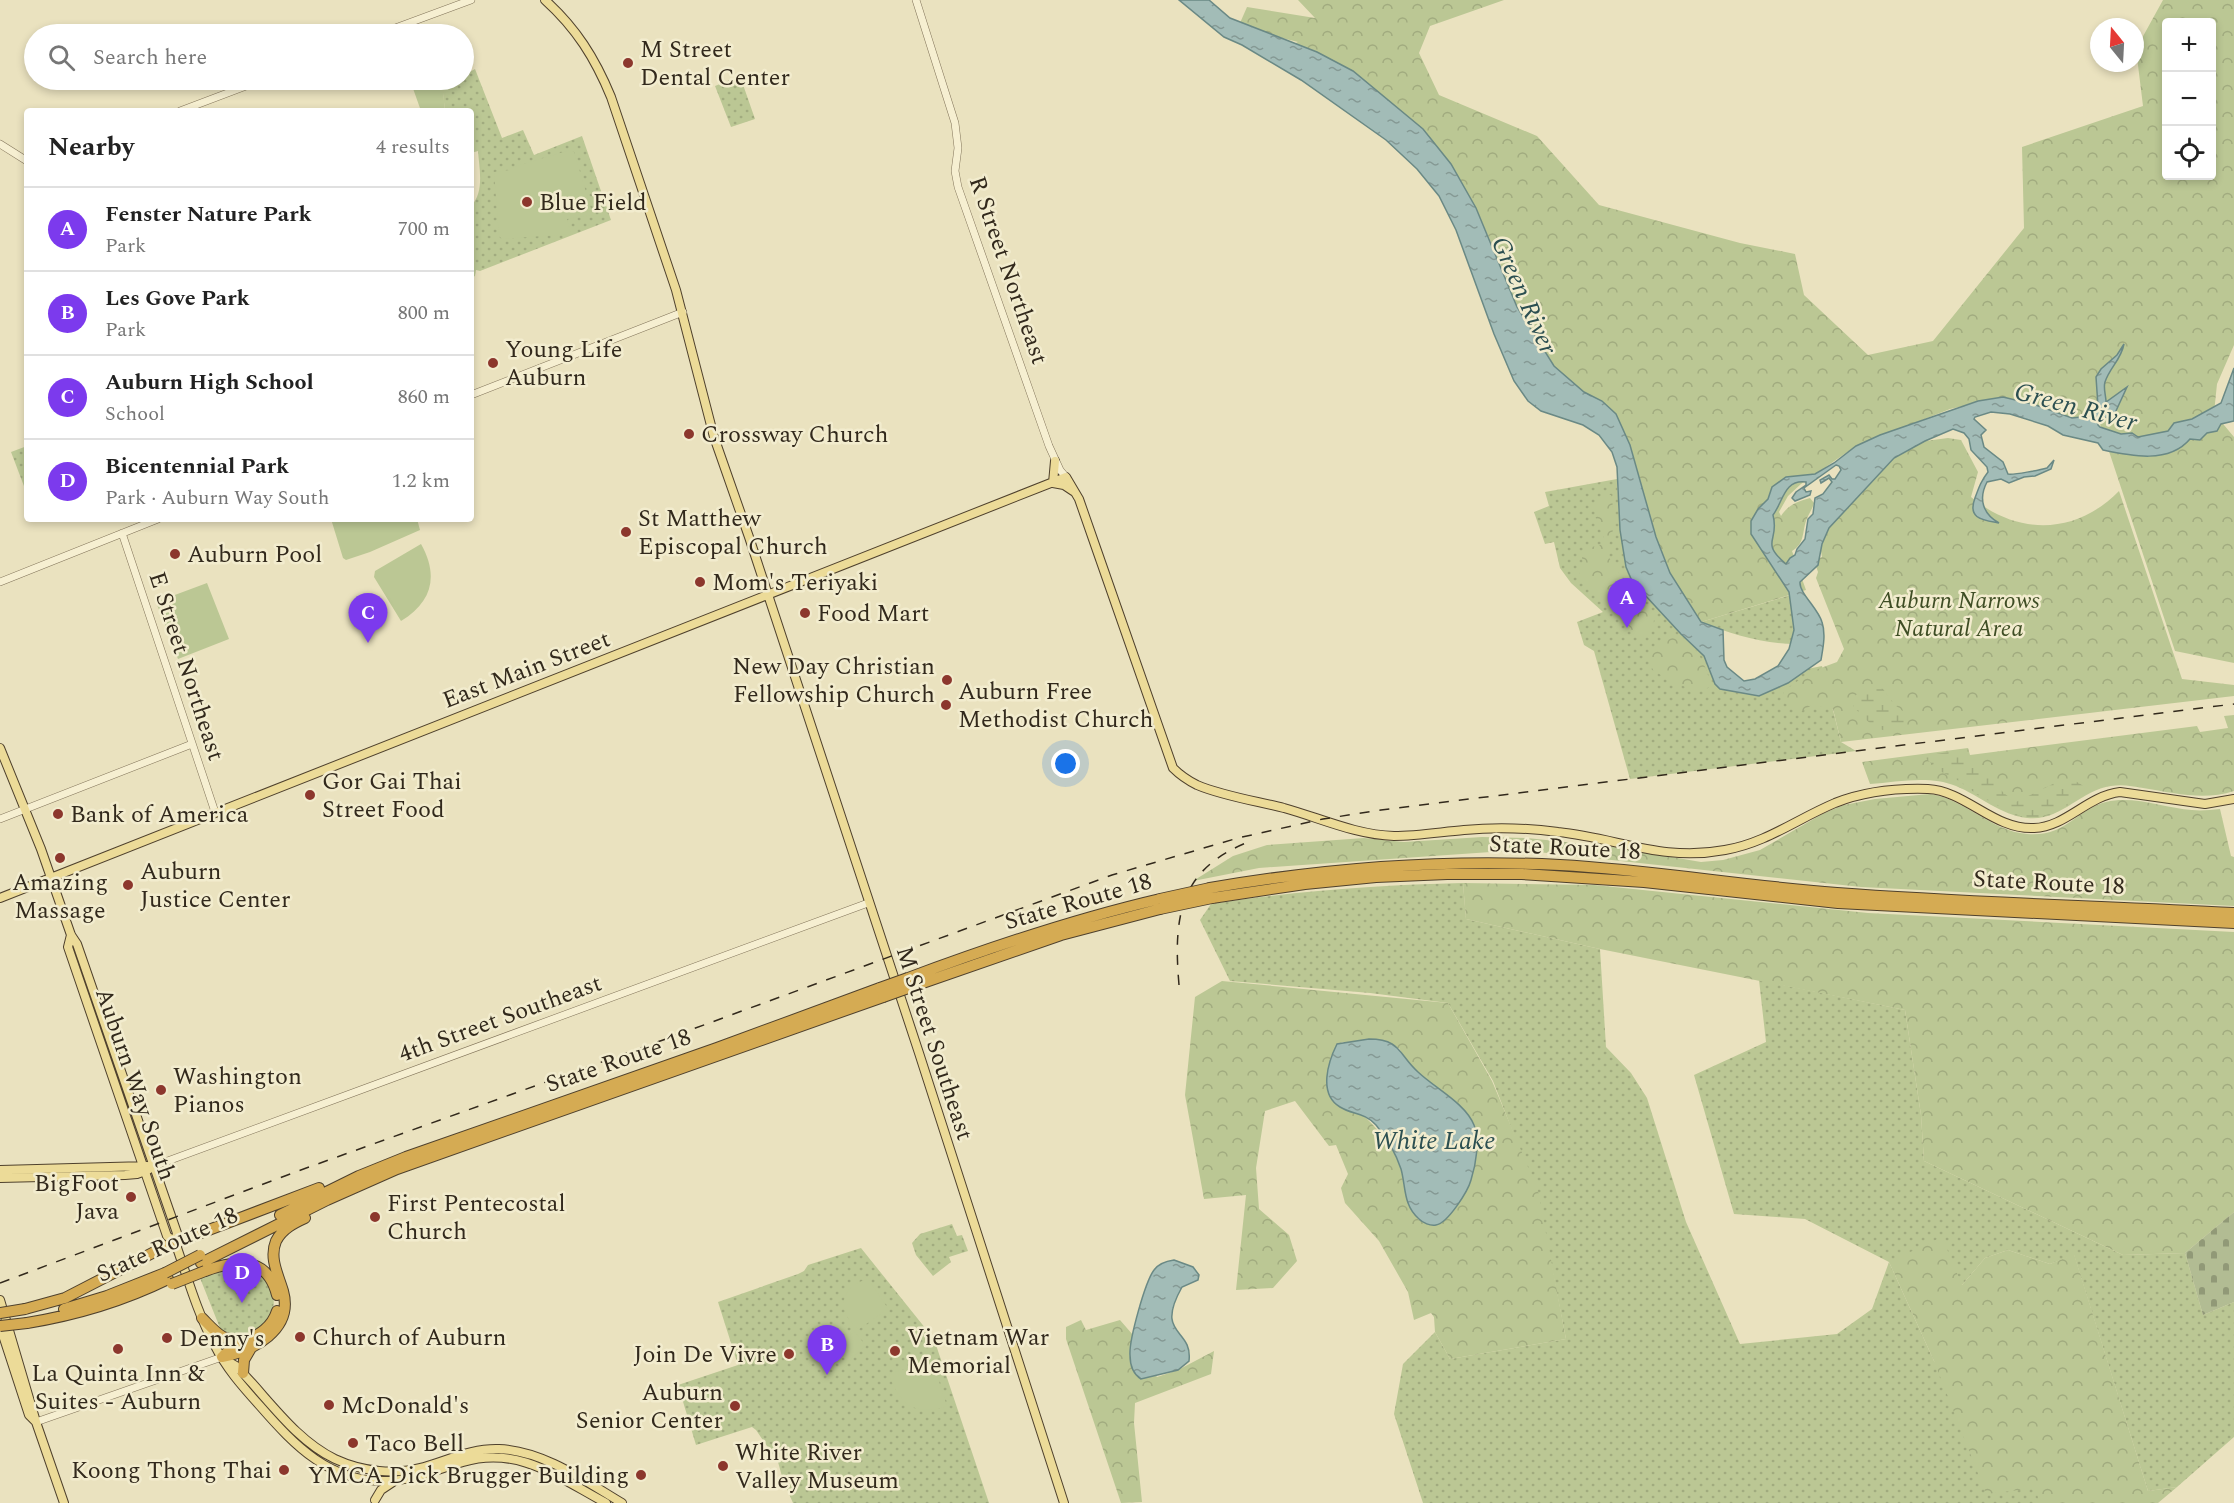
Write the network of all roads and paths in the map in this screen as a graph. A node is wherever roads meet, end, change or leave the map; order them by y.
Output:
1 (471, 0) edge
2 (916, 0) edge
3 (546, 1) edge
4 (405, 24) edge
5 (236, 90) edge
6 (188, 108) edge
7 (0, 144) edge
8 (24, 158) edge
9 (683, 312) junction
10 (474, 394) edge
11 (1055, 461) junction
12 (1066, 477) junction
13 (1053, 483) junction
14 (1076, 493) junction
15 (151, 522) edge
16 (122, 534) junction
17 (0, 582) edge
18 (768, 595) junction
19 (192, 744) junction
20 (0, 748) edge
21 (2234, 799) edge
22 (25, 808) junction
23 (215, 812) junction
24 (0, 819) edge
25 (52, 878) junction
26 (1211, 893) junction
27 (0, 898) edge
28 (868, 903) junction
29 (2234, 913) edge
30 (2234, 923) edge
31 (71, 935) junction
32 (408, 1160) junction
33 (153, 1166) junction
34 (145, 1169) junction
35 (397, 1169) junction
36 (0, 1170) edge
37 (371, 1171) junction
38 (0, 1178) edge
39 (175, 1242) junction
40 (202, 1263) junction
41 (168, 1279) junction
42 (0, 1300) edge
43 (0, 1313) edge
44 (26, 1316) junction
45 (202, 1318) junction
46 (0, 1320) edge
47 (0, 1326) edge
48 (256, 1337) junction
49 (251, 1348) junction
50 (222, 1357) junction
51 (243, 1373) junction
52 (36, 1422) junction
53 (522, 1456) junction
54 (328, 1467) junction
55 (375, 1471) junction
56 (414, 1477) junction
57 (395, 1481) junction
58 (375, 1500) dead end
59 (64, 1503) edge
60 (606, 1503) edge
61 (622, 1503) edge
62 (1064, 1503) edge

1 - 4 street
2 - 11 street, R Street Northeast
3 - 9 main road, M Street Southeast
5 - 6 street
7 - 8 street
9 - 10 street
9 - 18 main road, M Street Southeast
11 - 12 street, R Street Northeast
11 - 13 main road
12 - 13 main road, East Main Street
12 - 14 main road
13 - 14 main road
13 - 18 main road, East Main Street
14 - 21 main road
15 - 16 street
16 - 17 street
16 - 19 street, E Street Northeast
18 - 23 main road, East Main Street
18 - 28 main road, M Street Southeast
19 - 22 street
19 - 23 street, E Street Northeast
20 - 22 main road, Auburn Way South
22 - 24 street
22 - 25 main road, Auburn Way South
23 - 25 main road, East Main Street
25 - 27 main road, East Main Street
25 - 31 main road, Auburn Way South
26 - 29 highway, State Route 18
26 - 30 highway, State Route 18
26 - 32 highway, State Route 18, bridge
28 - 33 street, 4th Street Southeast
28 - 62 main road, M Street Southeast
31 - 33 main road, Auburn Way South
31 - 34 main road, Auburn Way South
32 - 35 highway, State Route 18
32 - 37 highway, State Route 18
33 - 34 main road
33 - 39 main road, Auburn Way South
34 - 36 main road
34 - 38 main road
34 - 39 main road, Auburn Way South
35 - 40 highway, State Route 18
35 - 49 highway
37 - 39 highway
37 - 40 highway, State Route 18
39 - 44 highway
39 - 45 main road, Auburn Way South
40 - 41 highway, State Route 18, bridge
40 - 41 highway, bridge
40 - 48 highway
41 - 44 highway, State Route 18
41 - 44 highway, State Route 18
42 - 52 main road
43 - 44 highway, bridge
44 - 46 highway, State Route 18
44 - 47 highway, State Route 18, bridge
45 - 48 highway
45 - 50 main road, Auburn Way South
47 - 52 main road
48 - 50 highway
49 - 50 highway
49 - 51 highway
50 - 51 main road, Auburn Way South
50 - 52 street
50 - 54 main road, Auburn Way South
51 - 55 main road, Auburn Way South
52 - 59 main road
53 - 55 main road, Auburn Way South
53 - 56 main road, Auburn Way South
53 - 60 main road, Auburn Way South
53 - 61 main road, Auburn Way South
54 - 55 main road
54 - 57 main road, Auburn Way South
55 - 56 main road
56 - 57 main road, Auburn Way South
57 - 58 main road

